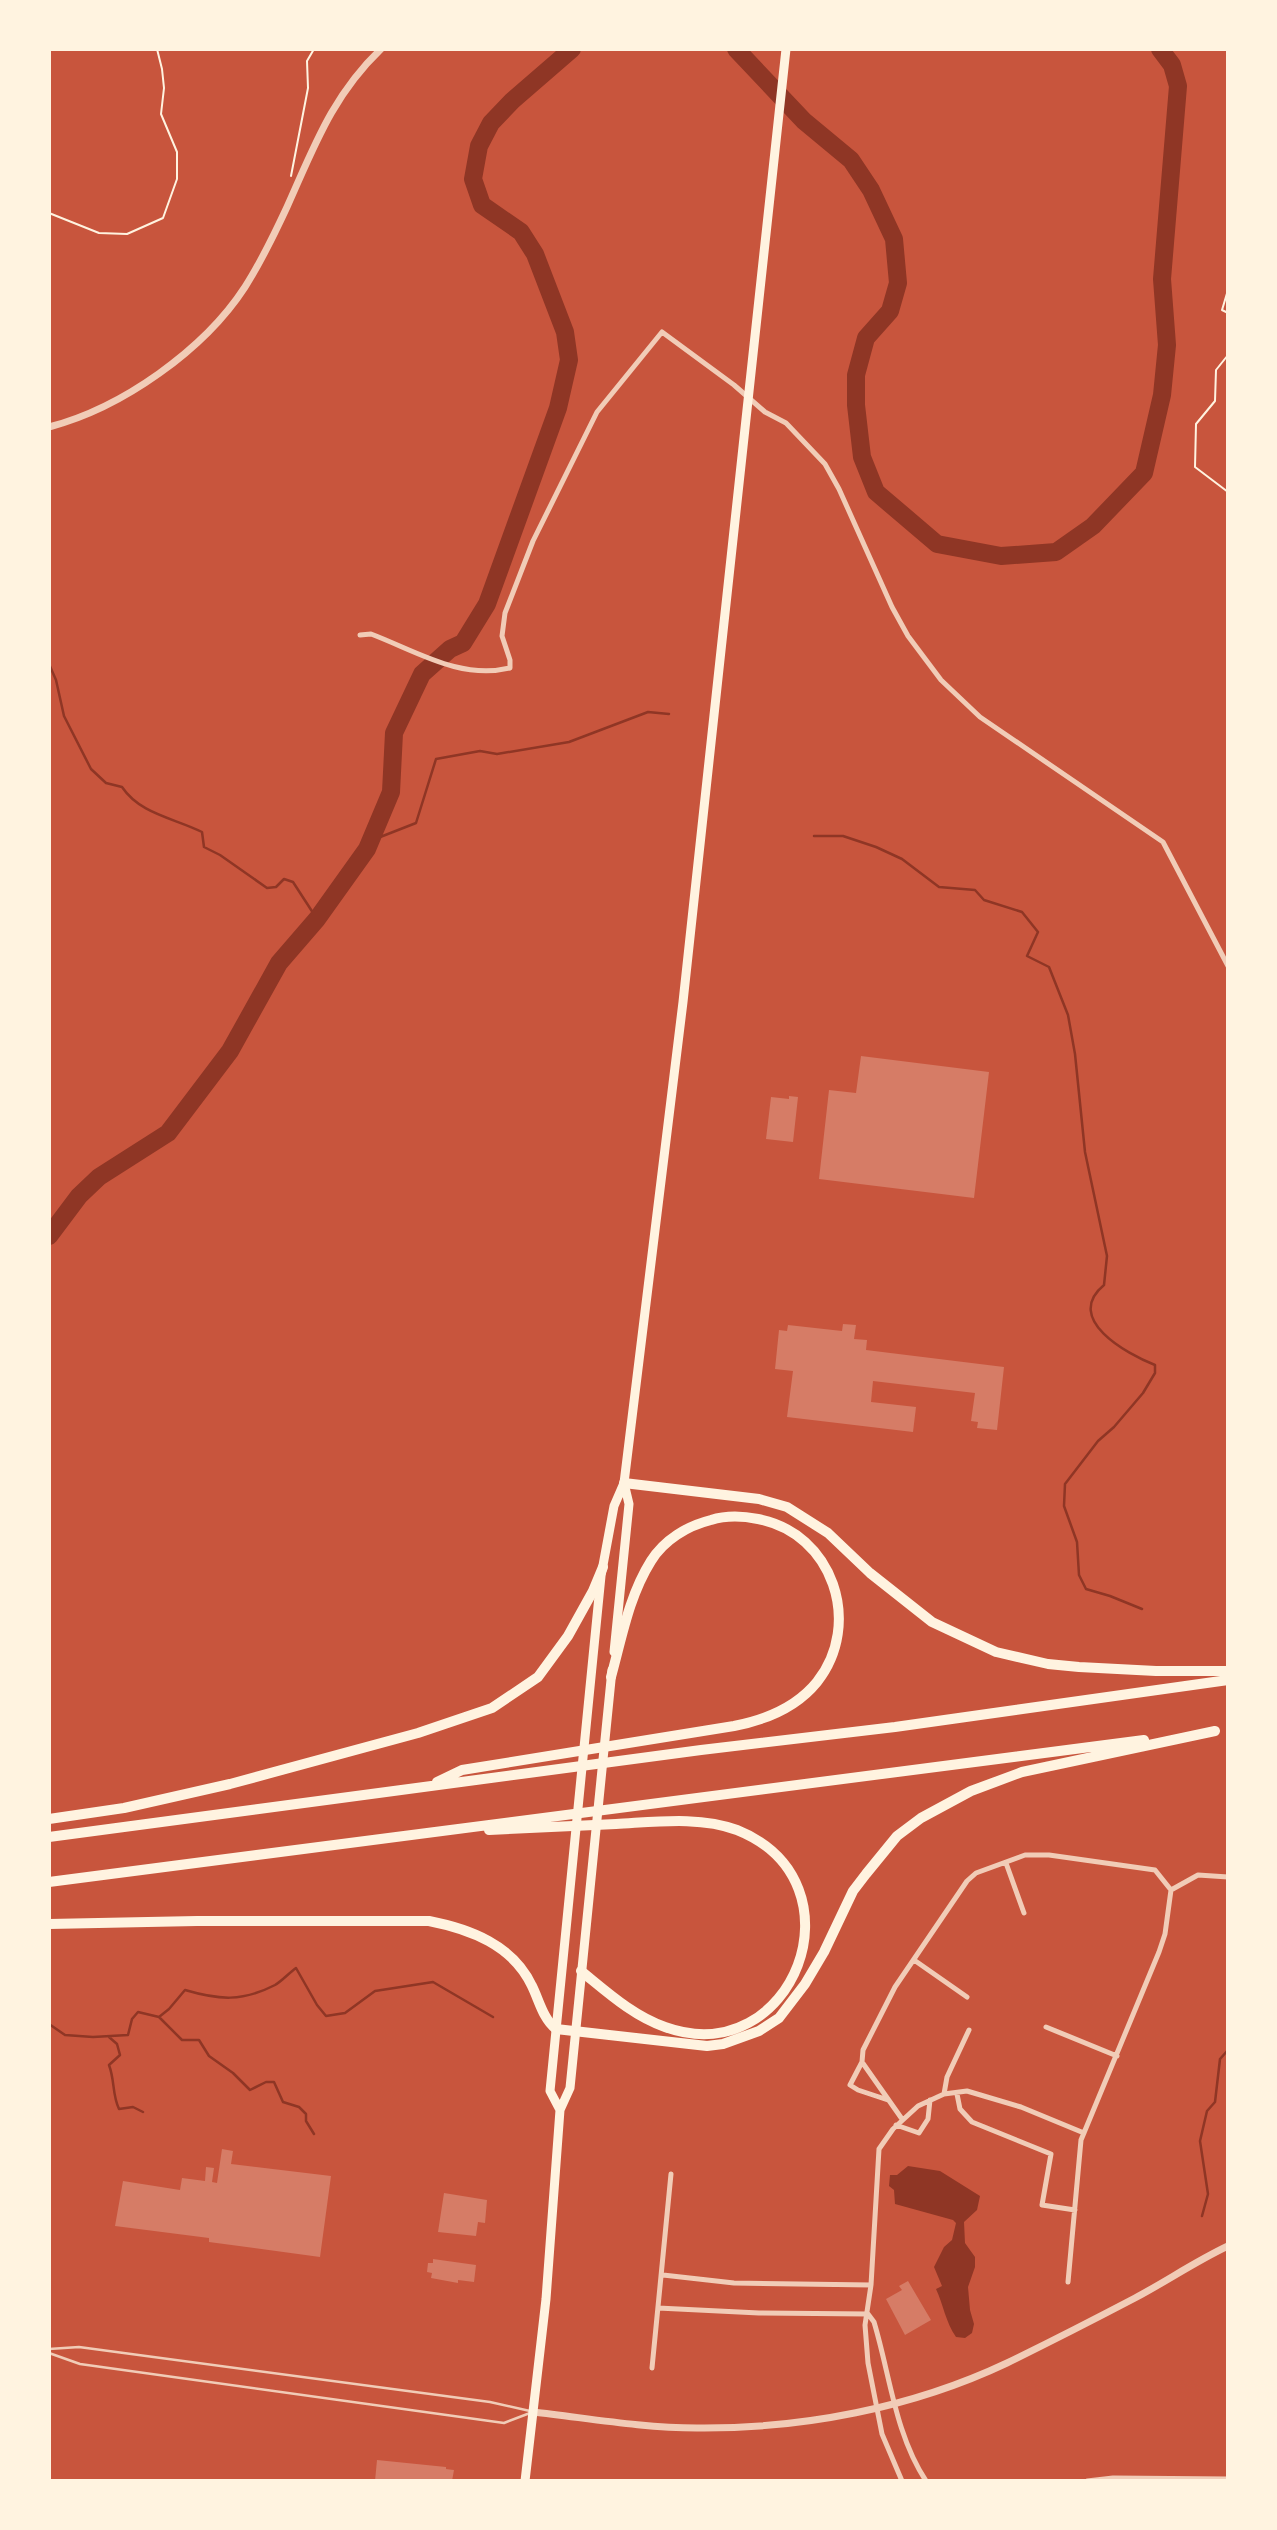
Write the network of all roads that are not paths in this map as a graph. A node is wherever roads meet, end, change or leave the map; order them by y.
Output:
1 (381, 49) edge
2 (786, 49) edge
3 (749, 398) junction
4 (49, 427) edge
5 (360, 635) dead end
6 (1228, 966) edge
7 (624, 1483) junction
8 (603, 1567) junction
9 (1228, 1671) edge
10 (611, 1676) junction
11 (1228, 1680) edge
12 (1228, 1729) edge
13 (1215, 1731) junction
14 (430, 1785) junction
15 (49, 1819) edge
16 (418, 1833) junction
17 (49, 1837) edge
18 (1006, 1863) junction
19 (1228, 1877) edge
20 (49, 1882) edge
21 (1171, 1890) junction
22 (1024, 1913) dead end
23 (49, 1924) edge
24 (914, 1960) junction
25 (581, 1971) junction
26 (967, 1997) dead end
27 (1046, 2027) dead end
28 (556, 2029) junction
29 (969, 2030) dead end
30 (575, 2031) junction
31 (1117, 2056) junction
32 (862, 2062) junction
33 (944, 2094) junction
34 (957, 2094) junction
35 (930, 2100) junction
36 (890, 2101) junction
37 (560, 2110) junction
38 (902, 2119) junction
39 (896, 2125) junction
40 (1084, 2133) junction
41 (671, 2174) dead end
42 (1075, 2210) junction
43 (1228, 2246) edge
44 (663, 2275) junction
45 (1068, 2282) dead end
46 (870, 2285) junction
47 (658, 2308) junction
48 (868, 2314) junction
49 (49, 2351) edge
50 (652, 2368) dead end
51 (894, 2404) junction
52 (877, 2408) junction
53 (533, 2412) junction
54 (1228, 2479) edge
55 (525, 2481) edge
56 (902, 2481) edge
57 (926, 2481) edge
58 (1087, 2481) edge

1 - 4 street
2 - 3 main road
3 - 5 street
3 - 6 street
3 - 7 main road
7 - 8 main road
7 - 9 highway
7 - 10 main road
8 - 15 highway
8 - 28 main road
10 - 14 highway
10 - 25 main road
11 - 14 highway
12 - 13 highway
13 - 16 highway
13 - 30 highway
14 - 17 highway
16 - 20 highway
16 - 25 highway
18 - 21 street
18 - 22 street
18 - 24 street
19 - 21 street
21 - 31 street
23 - 28 highway
24 - 26 street
24 - 32 street
25 - 30 main road
27 - 31 street
28 - 30 highway
28 - 37 main road
29 - 33 street
30 - 37 main road
31 - 40 street
32 - 36 street
32 - 36 street
33 - 34 street
33 - 35 street
34 - 40 street
34 - 42 street
35 - 38 street
35 - 39 street
36 - 38 street
37 - 53 main road
38 - 39 street
39 - 46 street
40 - 42 street
41 - 44 street
42 - 45 street
43 - 51 street
44 - 46 street
44 - 47 street
46 - 48 street
47 - 48 street
47 - 50 street
48 - 51 street
48 - 52 street
49 - 53 lane
49 - 53 lane
51 - 52 street
51 - 57 street
52 - 53 street
52 - 56 street
53 - 55 main road
54 - 58 street

